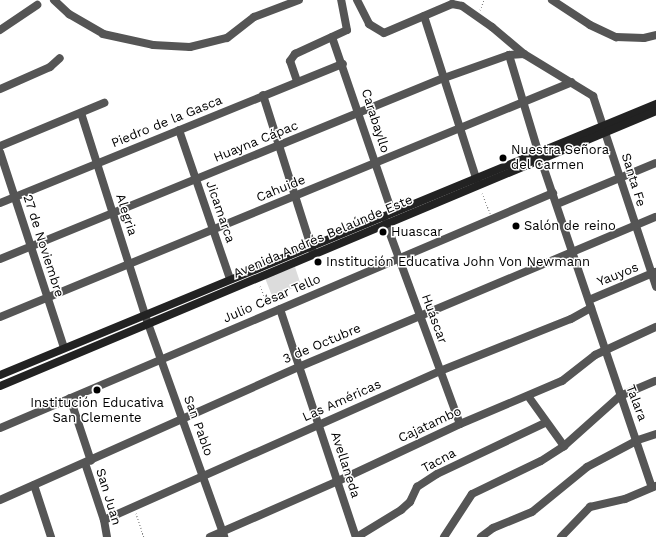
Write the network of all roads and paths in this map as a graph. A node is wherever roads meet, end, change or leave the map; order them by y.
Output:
1 (54, 0) edge
2 (299, 0) edge
3 (339, 0) edge
4 (357, 0) edge
5 (484, 0) edge
6 (552, 0) edge
7 (37, 4) dead end
8 (424, 16) junction
9 (477, 16) junction
10 (0, 30) edge
11 (656, 35) edge
12 (332, 37) junction
13 (524, 54) junction
14 (509, 55) junction
15 (60, 58) dead end
16 (343, 64) junction
17 (444, 78) junction
18 (297, 81) junction
19 (572, 82) junction
20 (0, 89) edge
21 (263, 95) junction
22 (523, 102) junction
23 (104, 103) dead end
24 (656, 104) edge
25 (656, 111) edge
26 (81, 112) junction
27 (359, 113) junction
28 (460, 128) junction
29 (604, 128) junction
30 (179, 130) junction
31 (0, 146) edge
32 (279, 146) junction
33 (0, 152) edge
34 (539, 155) junction
35 (97, 163) junction
36 (376, 163) junction
37 (656, 163) edge
38 (619, 178) junction
39 (196, 179) junction
40 (477, 181) junction
41 (553, 193) junction
42 (295, 196) junction
43 (14, 197) junction
44 (0, 203) edge
45 (557, 204) junction
46 (392, 212) junction
47 (113, 213) junction
48 (656, 217) edge
49 (492, 219) junction
50 (386, 223) junction
51 (634, 226) junction
52 (213, 230) junction
53 (30, 247) junction
54 (312, 250) junction
55 (572, 252) junction
56 (399, 258) junction
57 (0, 259) edge
58 (129, 264) junction
59 (654, 273) edge
60 (257, 278) junction
61 (230, 279) junction
62 (656, 287) edge
63 (47, 297) junction
64 (590, 304) junction
65 (280, 309) junction
66 (271, 313) junction
67 (145, 315) junction
68 (420, 316) junction
69 (0, 317) edge
70 (148, 324) junction
71 (656, 327) edge
72 (64, 348) junction
73 (604, 350) junction
74 (161, 359) junction
75 (301, 366) junction
76 (440, 371) junction
77 (0, 374) edge
78 (656, 381) edge
79 (0, 386) edge
80 (528, 396) junction
81 (620, 396) junction
82 (70, 398) junction
83 (183, 419) junction
84 (545, 423) junction
85 (460, 424) junction
86 (319, 425) junction
87 (0, 428) edge
88 (656, 434) edge
89 (638, 440) junction
90 (564, 446) junction
91 (88, 462) junction
92 (204, 476) junction
93 (338, 481) junction
94 (34, 485) junction
95 (654, 487) edge
96 (0, 500) edge
97 (104, 520) junction
98 (138, 520) dead end
99 (223, 534) edge
100 (51, 537) edge
101 (107, 537) edge
102 (144, 537) edge
103 (210, 537) edge
104 (357, 537) edge
105 (444, 537) edge
106 (481, 537) edge
107 (561, 537) edge

1 - 2 street
3 - 12 street
4 - 8 street, Santa Fe
5 - 9 path
6 - 11 street
7 - 10 street
8 - 9 street, Santa Fe
8 - 17 street
9 - 13 street, Santa Fe
12 - 16 street, Carabayllo
12 - 18 street
13 - 14 street, Huayna Cápac
13 - 19 street, Santa Fe
14 - 17 street, Huayna Cápac
14 - 22 street, Talara
15 - 20 street
16 - 18 street, Piedro de la Gasca
16 - 27 street, Carabayllo
17 - 27 street, Huayna Cápac
17 - 28 street
18 - 21 street, Piedro de la Gasca
19 - 22 street, Cahuide
19 - 29 street, Santa Fe
21 - 30 street, Piedro de la Gasca
21 - 32 street
22 - 28 street, Cahuide
22 - 34 street, Talara
23 - 26 street
24 - 29 street, Avenida Andrés Belaúnde Este
25 - 29 street, Avenida Andrés Belaúnde Este
26 - 31 street
26 - 35 street, Alegria
27 - 32 street, Huayna Cápac
27 - 36 street, Carabayllo
28 - 36 street, Cahuide
28 - 40 street
29 - 34 street, Avenida Andrés Belaúnde Este
29 - 38 street, Santa Fe
30 - 35 street, Piedro de la Gasca
30 - 39 street, Jicamarca
32 - 39 street, Huayna Cápac
32 - 42 street
33 - 43 street, 27 de Noviembre
34 - 40 street, Avenida Andrés Belaúnde Este
34 - 41 street, Talara
35 - 43 street, Piedro de la Gasca
35 - 47 street, Alegria
36 - 42 street, Cahuide
36 - 46 street, Carabayllo
37 - 38 street
38 - 45 street
38 - 51 street, Santa Fe
39 - 47 street, Huayna Cápac
39 - 52 street, Jicamarca
40 - 46 street, Avenida Andrés Belaúnde Este
40 - 49 path
40 - 50 street, Avenida Andrés Belaúnde Este
41 - 45 street, Talara
41 - 49 street, Julio César Tello
42 - 52 street, Cahuide
42 - 54 street
43 - 44 street, Piedro de la Gasca
43 - 53 street, 27 de Noviembre
45 - 55 street, Talara
46 - 54 street, Avenida Andrés Belaúnde Este
47 - 53 street, Huayna Cápac
47 - 58 street, Alegria
48 - 51 street, 3 de Octubre
49 - 56 street, Julio César Tello
50 - 54 street, Avenida Andrés Belaúnde Este
50 - 56 street, Huáscar
51 - 55 street, 3 de Octubre
51 - 59 street, Santa Fe
52 - 58 street, Cahuide
52 - 61 street, Jicamarca
53 - 57 street, Huayna Cápac
53 - 63 street, 27 de Noviembre
54 - 60 street, Avenida Andrés Belaúnde Este
54 - 61 street, Avenida Andrés Belaúnde Este
55 - 64 street, Talara
55 - 68 street, 3 de Octubre
56 - 65 street, Julio César Tello
56 - 68 street, Huáscar
58 - 63 street, Cahuide
58 - 67 street, Alegria
59 - 62 street, Santa Fe
59 - 64 street, Yauyos
60 - 66 path
60 - 70 street, Avenida Andrés Belaúnde Este
61 - 67 street, Avenida Andrés Belaúnde Este
63 - 69 street, Cahuide
63 - 72 street, 27 de Noviembre
64 - 73 street, Talara
64 - 76 street, Las Américas
65 - 66 street, Julio César Tello
65 - 75 street, Avellaneda
66 - 74 street, Julio César Tello
67 - 70 street, Alegria
67 - 72 street, Avenida Andrés Belaúnde Este
68 - 75 street, 3 de Octubre
68 - 76 street, Huáscar
70 - 74 street, San Pablo
70 - 79 street, Avenida Andrés Belaúnde Este
71 - 73 street, Cajatambo
72 - 77 street, Avenida Andrés Belaúnde Este
73 - 80 street, Cajatambo
73 - 81 street, Talara
74 - 82 street, Julio César Tello
74 - 83 street, San Pablo
75 - 83 street, 3 de Octubre
75 - 86 street, Avellaneda
76 - 85 street, Huáscar
76 - 86 street, Las Américas
78 - 81 street
80 - 84 street
80 - 85 street, Cajatambo
81 - 89 street, Talara
81 - 90 street
82 - 87 street, Julio César Tello
82 - 91 street, San Juan
83 - 91 street, 3 de Octubre
83 - 92 street, San Pablo
84 - 90 street
84 - 104 street, Tacna
85 - 93 street, Cajatambo
86 - 92 street, Las Américas
86 - 93 street, Avellaneda
88 - 89 street
89 - 95 street, Talara
89 - 106 street
90 - 105 street
91 - 94 street, 3 de Octubre
91 - 97 street, San Juan
92 - 97 street, Las Américas
92 - 99 street, San Pablo
93 - 99 street, Cajatambo
93 - 104 street, Avellaneda
94 - 96 street, 3 de Octubre
94 - 100 street
95 - 107 street
97 - 101 street, San Juan
98 - 102 path
99 - 103 street, Cajatambo

